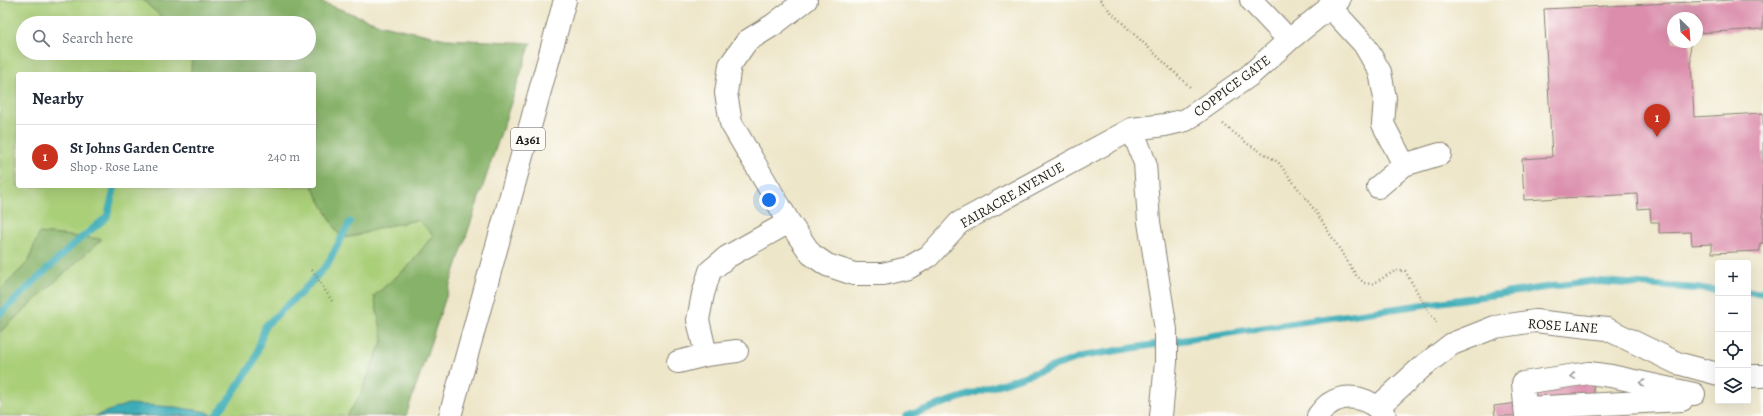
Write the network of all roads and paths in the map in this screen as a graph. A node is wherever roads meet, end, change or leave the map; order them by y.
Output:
1 (565, 0) edge
2 (806, 0) edge
3 (1100, 0) edge
4 (1251, 0) edge
5 (1334, 3) edge
6 (1289, 40) junction
7 (1206, 106) junction
8 (1132, 128) junction
9 (1440, 154) dead end
10 (1404, 165) junction
11 (1378, 187) dead end
12 (789, 222) junction
13 (312, 270) dead end
14 (332, 301) dead end
15 (1429, 312) dead end
16 (737, 351) dead end
17 (706, 355) junction
18 (678, 362) dead end
19 (1715, 373) edge
20 (1751, 376) edge
21 (1763, 376) edge
22 (1715, 379) edge
23 (1691, 397) junction
24 (1381, 412) edge
25 (1525, 412) edge
26 (450, 416) edge
27 (1161, 416) edge
28 (1318, 416) edge
29 (1665, 416) edge

1 - 26 main road, A361
2 - 12 main road, FAIRACRE AVENUE
3 - 7 path
4 - 6 main road
5 - 6 main road, COPPICE GATE
5 - 10 main road
6 - 7 main road, COPPICE GATE
7 - 8 main road, COPPICE GATE
7 - 15 path
8 - 12 main road, FAIRACRE AVENUE
8 - 27 main road
9 - 10 main road
10 - 11 main road
12 - 17 main road
13 - 14 path
16 - 17 main road
17 - 18 main road
19 - 24 main road, ROSE LANE
20 - 21 main road
22 - 23 main road
23 - 25 main road
23 -> 25 main road
23 - 29 main road
24 - 28 main road

